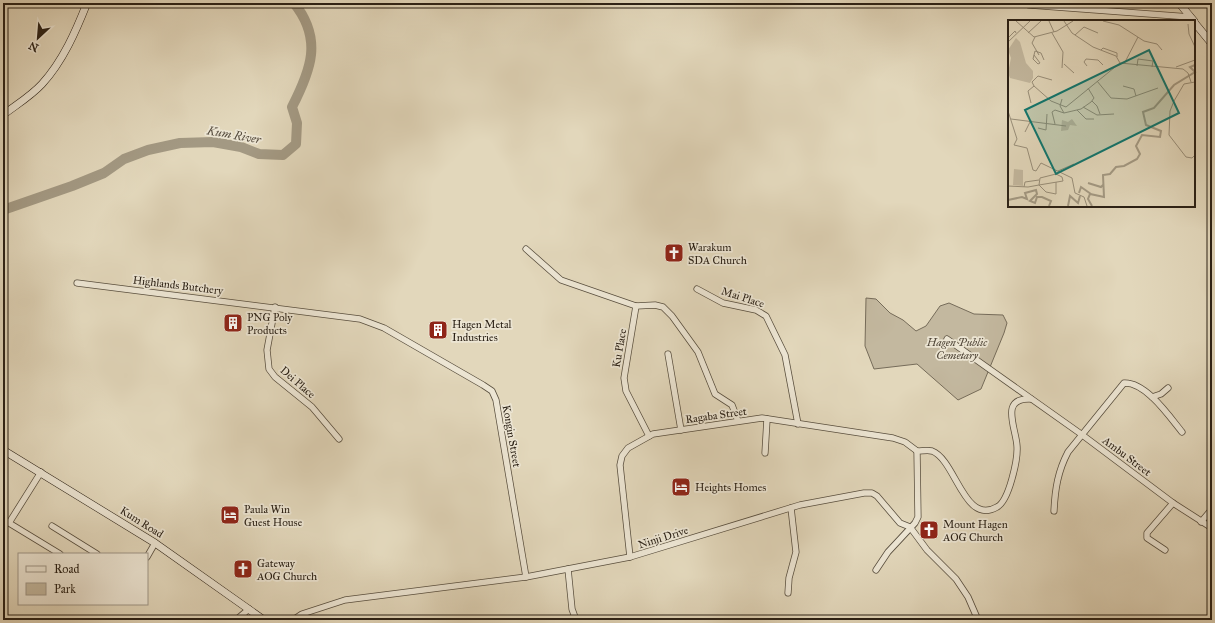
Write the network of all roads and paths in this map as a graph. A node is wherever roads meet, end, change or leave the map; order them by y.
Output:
1 (87, 3) edge
2 (1179, 3) edge
3 (1029, 5) dead end
4 (1192, 20) edge
5 (1195, 24) edge
6 (1212, 44) edge
7 (3, 115) edge
8 (526, 249) dead end
9 (77, 283) dead end
10 (697, 289) dead end
11 (636, 306) junction
12 (275, 307) junction
13 (947, 339) dead end
14 (668, 354) dead end
15 (1168, 388) dead end
16 (1152, 397) junction
17 (1031, 399) junction
18 (767, 419) junction
19 (738, 421) junction
20 (798, 424) junction
21 (680, 430) junction
22 (1182, 432) dead end
23 (1081, 434) junction
24 (649, 436) junction
25 (339, 439) dead end
26 (3, 450) edge
27 (917, 451) junction
28 (765, 453) dead end
29 (41, 472) junction
30 (1173, 504) junction
31 (791, 508) junction
32 (1212, 509) edge
33 (1054, 510) dead end
34 (1201, 522) junction
35 (52, 526) dead end
36 (910, 527) junction
37 (1212, 528) edge
38 (155, 543) junction
39 (1165, 550) dead end
40 (58, 553) edge
41 (95, 553) edge
42 (148, 555) edge
43 (630, 558) junction
44 (568, 569) junction
45 (876, 570) dead end
46 (526, 577) junction
47 (788, 593) dead end
48 (249, 609) junction
49 (236, 620) edge
50 (264, 620) edge
51 (293, 620) edge
52 (576, 620) edge
53 (978, 620) edge

1 - 7 street
2 - 4 street
3 - 4 street
5 - 6 street
8 - 11 street
9 - 12 street, Highlands Butchery
10 - 20 street, Mai Place
11 - 19 street
11 - 24 street, Ku Place
12 - 25 street, Dei Place
12 - 46 street, Kongin Street
13 - 17 street, Ambu Street
14 - 21 street
15 - 16 street
16 - 22 street
16 - 23 street
17 - 23 street, Ambu Street
17 - 27 street
18 - 19 street, Ragaba Street
18 - 20 street, Ragaba Street
18 - 28 street
19 - 21 street, Ragaba Street
20 - 27 street, Ragaba Street
21 - 24 street, Ragaba Street
23 - 30 street, Ambu Street
23 - 33 street
24 - 43 street, Ragaba Street
26 - 29 street, Kum Road
27 - 36 street
29 - 38 street, Kum Road
29 - 40 street
30 - 34 street, Ambu Street
30 - 39 street
31 - 36 street, Ninji Drive
31 - 43 street, Ninji Drive
31 - 47 street
32 - 34 street
34 - 37 street, Ambu Street
35 - 41 street
36 - 45 street
36 - 53 street, Ninji Drive
38 - 42 street
38 - 48 street, Kum Road
43 - 44 street, Ninji Drive
44 - 46 street, Ninji Drive
44 - 52 street
46 - 51 street, Ninji Drive
48 - 49 street
48 - 50 street, Kum Road

